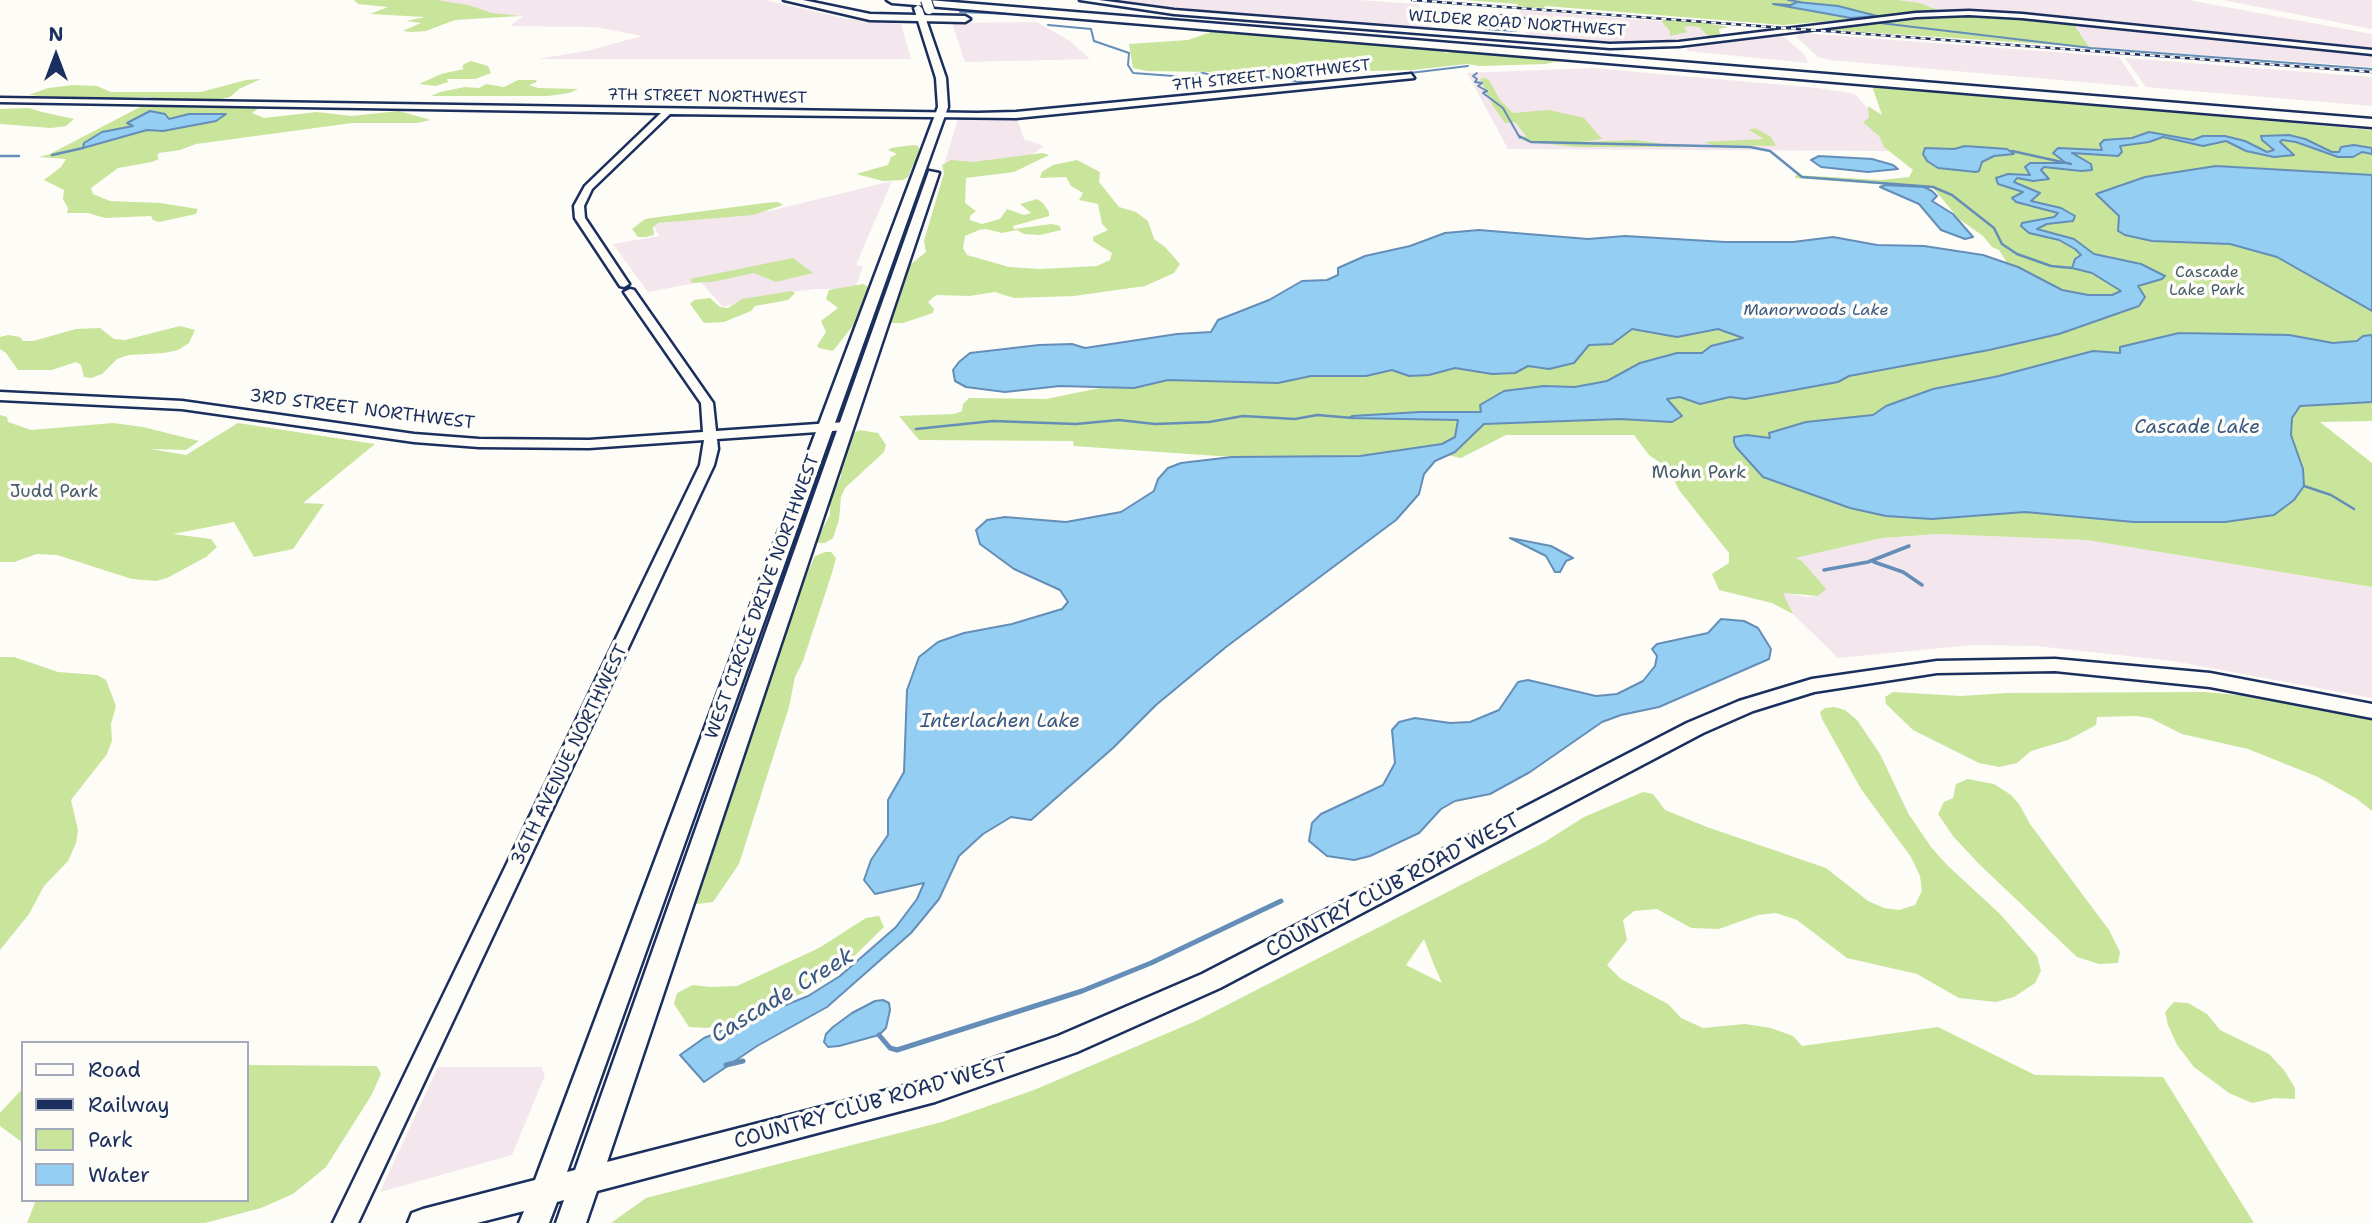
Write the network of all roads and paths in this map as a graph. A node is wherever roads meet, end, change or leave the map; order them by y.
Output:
1 (789, 0) edge
2 (892, 0) edge
3 (958, 0) edge
4 (1079, 2) edge
5 (917, 4) edge
6 (930, 15) edge
7 (1234, 23) junction
8 (1263, 30) junction
9 (2372, 52) edge
10 (1411, 76) dead end
11 (0, 100) edge
12 (668, 111) junction
13 (949, 111) junction
14 (2372, 116) edge
15 (2372, 123) edge
16 (0, 396) edge
17 (836, 427) junction
18 (711, 436) junction
19 (2372, 711) edge
20 (587, 1182) junction
21 (548, 1192) junction
22 (345, 1223) edge
23 (423, 1223) edge
24 (534, 1223) edge
25 (571, 1223) edge

1 - 6 highway
2 - 8 highway
3 - 7 highway
4 - 7 highway
4 - 9 street, WILDER ROAD NORTHWEST
5 - 6 main road, WEST CIRCLE DRIVE NORTHWEST
6 - 8 highway
6 - 13 main road, WEST CIRCLE DRIVE NORTHWEST
7 - 14 highway
8 - 15 highway
10 - 13 street, 7TH STREET NORTHWEST
11 - 12 street, 7TH STREET NORTHWEST
12 - 13 street, 7TH STREET NORTHWEST
12 - 18 street, 36TH AVENUE NORTHWEST
13 - 17 main road, WEST CIRCLE DRIVE NORTHWEST
13 - 17 main road, WEST CIRCLE DRIVE NORTHWEST
16 - 18 street, 3RD STREET NORTHWEST
17 - 18 street, 3RD STREET NORTHWEST
17 - 20 main road, WEST CIRCLE DRIVE NORTHWEST
17 - 21 main road, WEST CIRCLE DRIVE NORTHWEST
18 - 22 street, 36TH AVENUE NORTHWEST
19 - 20 main road, COUNTRY CLUB ROAD WEST
20 - 21 main road, COUNTRY CLUB ROAD WEST
20 - 25 main road, WEST CIRCLE DRIVE NORTHWEST
21 - 23 main road, COUNTRY CLUB ROAD WEST
21 - 24 main road, WEST CIRCLE DRIVE NORTHWEST

